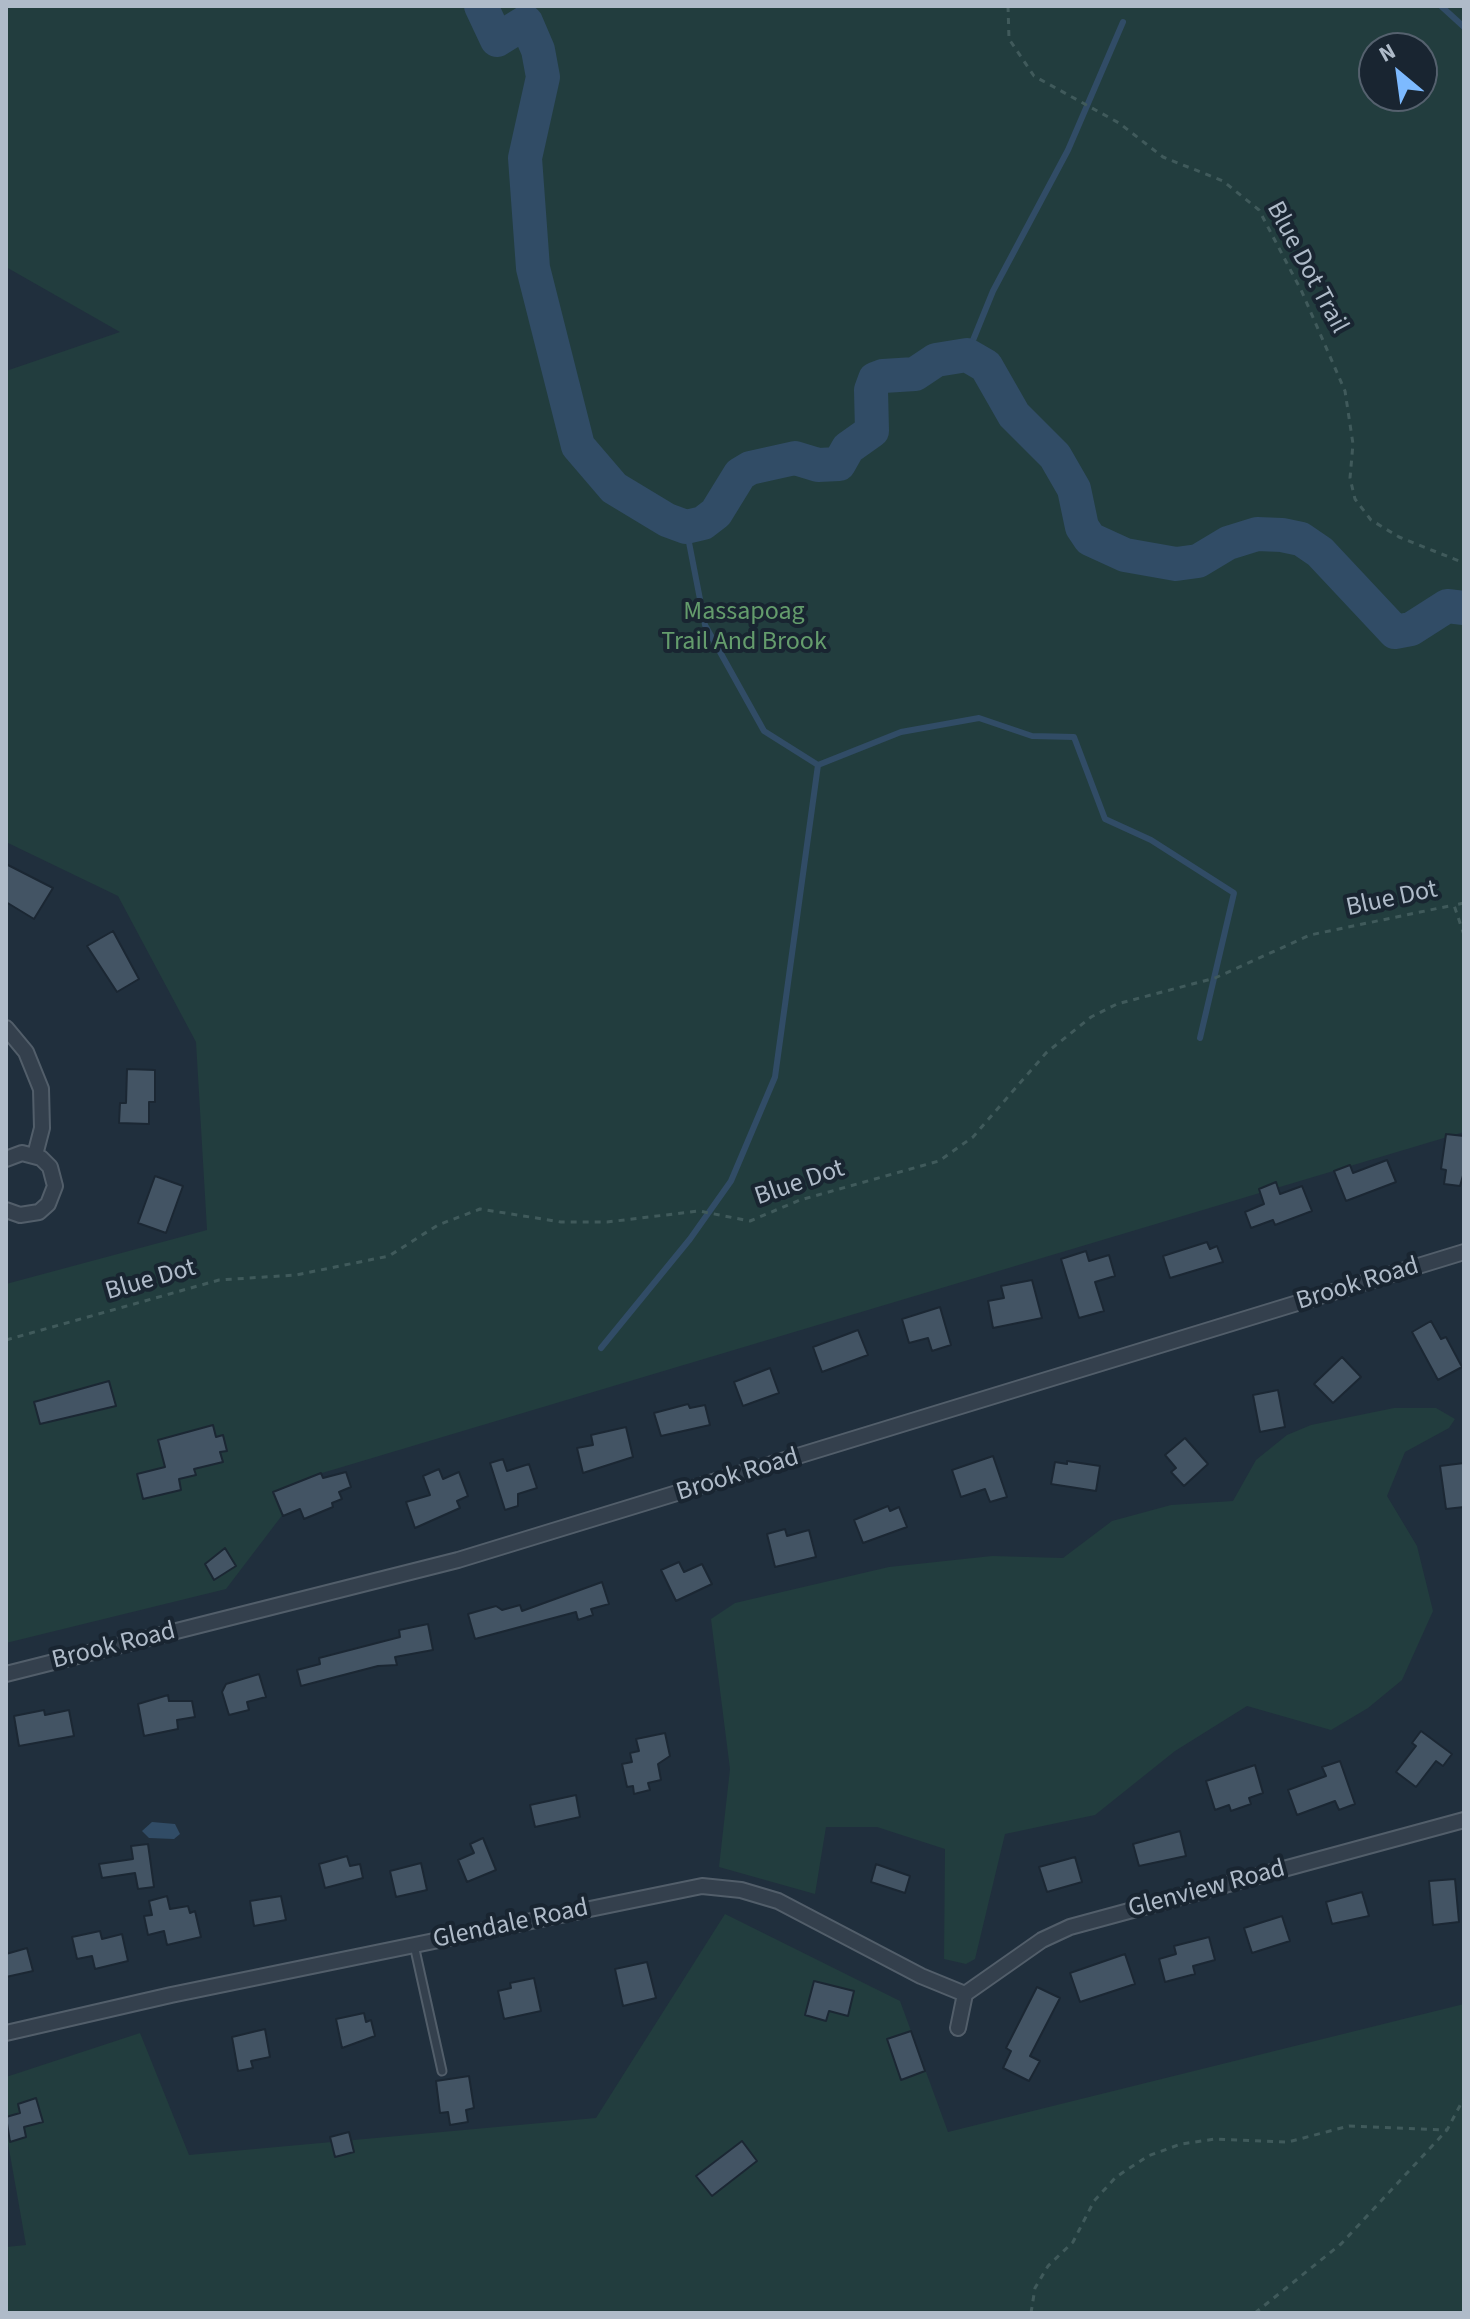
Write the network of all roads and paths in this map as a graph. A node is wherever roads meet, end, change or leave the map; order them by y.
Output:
1 (1008, 6) edge
2 (1464, 563) edge
3 (1464, 903) edge
4 (1454, 905) junction
5 (1464, 935) edge
6 (6, 1028) edge
7 (35, 1155) junction
8 (6, 1159) edge
9 (6, 1210) edge
10 (1464, 1252) edge
11 (6, 1340) edge
12 (6, 1674) edge
13 (1464, 1820) edge
14 (414, 1945) junction
15 (965, 1994) junction
16 (958, 2028) dead end
17 (6, 2033) edge
18 (442, 2071) dead end
19 (1464, 2098) edge
20 (1447, 2130) junction
21 (1031, 2313) edge
22 (1255, 2313) edge

1 - 2 path, Blue Dot Trail
3 - 4 path
4 - 5 path
4 - 11 path, Blue Dot
6 - 7 street
7 - 8 street
7 - 9 street
10 - 12 street, Brook Road
13 - 15 street, Glenview Road
14 - 15 street, Glendale Road
14 - 17 street, Glendale Road
14 - 18 lane
15 - 16 street
19 - 20 path
20 - 21 path
20 - 22 path

